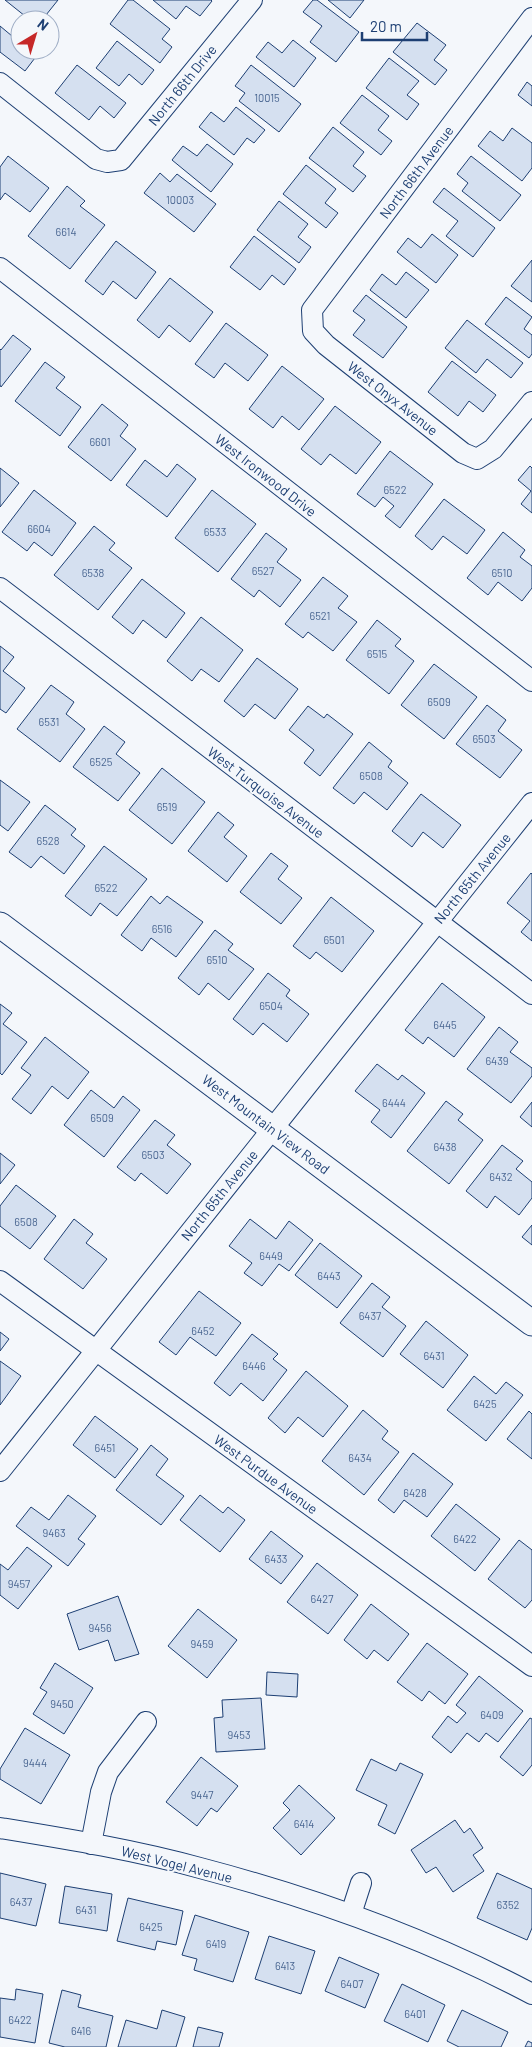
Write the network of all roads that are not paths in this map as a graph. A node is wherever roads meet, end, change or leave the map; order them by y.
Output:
1 (252, 0) edge
2 (532, 18) edge
3 (0, 83) edge
4 (0, 268) edge
5 (313, 331) joint
6 (532, 402) edge
7 (0, 588) edge
8 (532, 681) edge
9 (532, 803) edge
10 (436, 922) junction
11 (0, 925) edge
12 (532, 994) edge
13 (272, 1128) junction
14 (0, 1281) edge
15 (532, 1324) edge
16 (95, 1351) junction
17 (0, 1470) edge
18 (532, 1666) edge
19 (146, 1722) dead end
20 (0, 1828) edge
21 (91, 1844) junction
22 (361, 1883) dead end
23 (351, 1914) junction
24 (532, 1994) edge

1 - 3 street, North 66th Drive
2 - 5 street, North 66th Avenue
4 - 8 street, West Ironwood Drive
5 - 6 street, West Onyx Avenue
7 - 10 street, West Turquoise Avenue
9 - 10 street, North 65th Avenue
10 - 12 street, West Turquoise Avenue
10 - 13 street, North 65th Avenue
11 - 13 street, West Mountain View Road
13 - 15 street, West Mountain View Road
13 - 16 street, North 65th Avenue
14 - 16 street, West Purdue Avenue
16 - 17 street, North 65th Avenue
16 - 18 street, West Purdue Avenue
19 - 21 street
20 - 21 street, West Vogel Avenue
21 - 23 street, West Vogel Avenue
22 - 23 street
23 - 24 street, West Vogel Avenue

